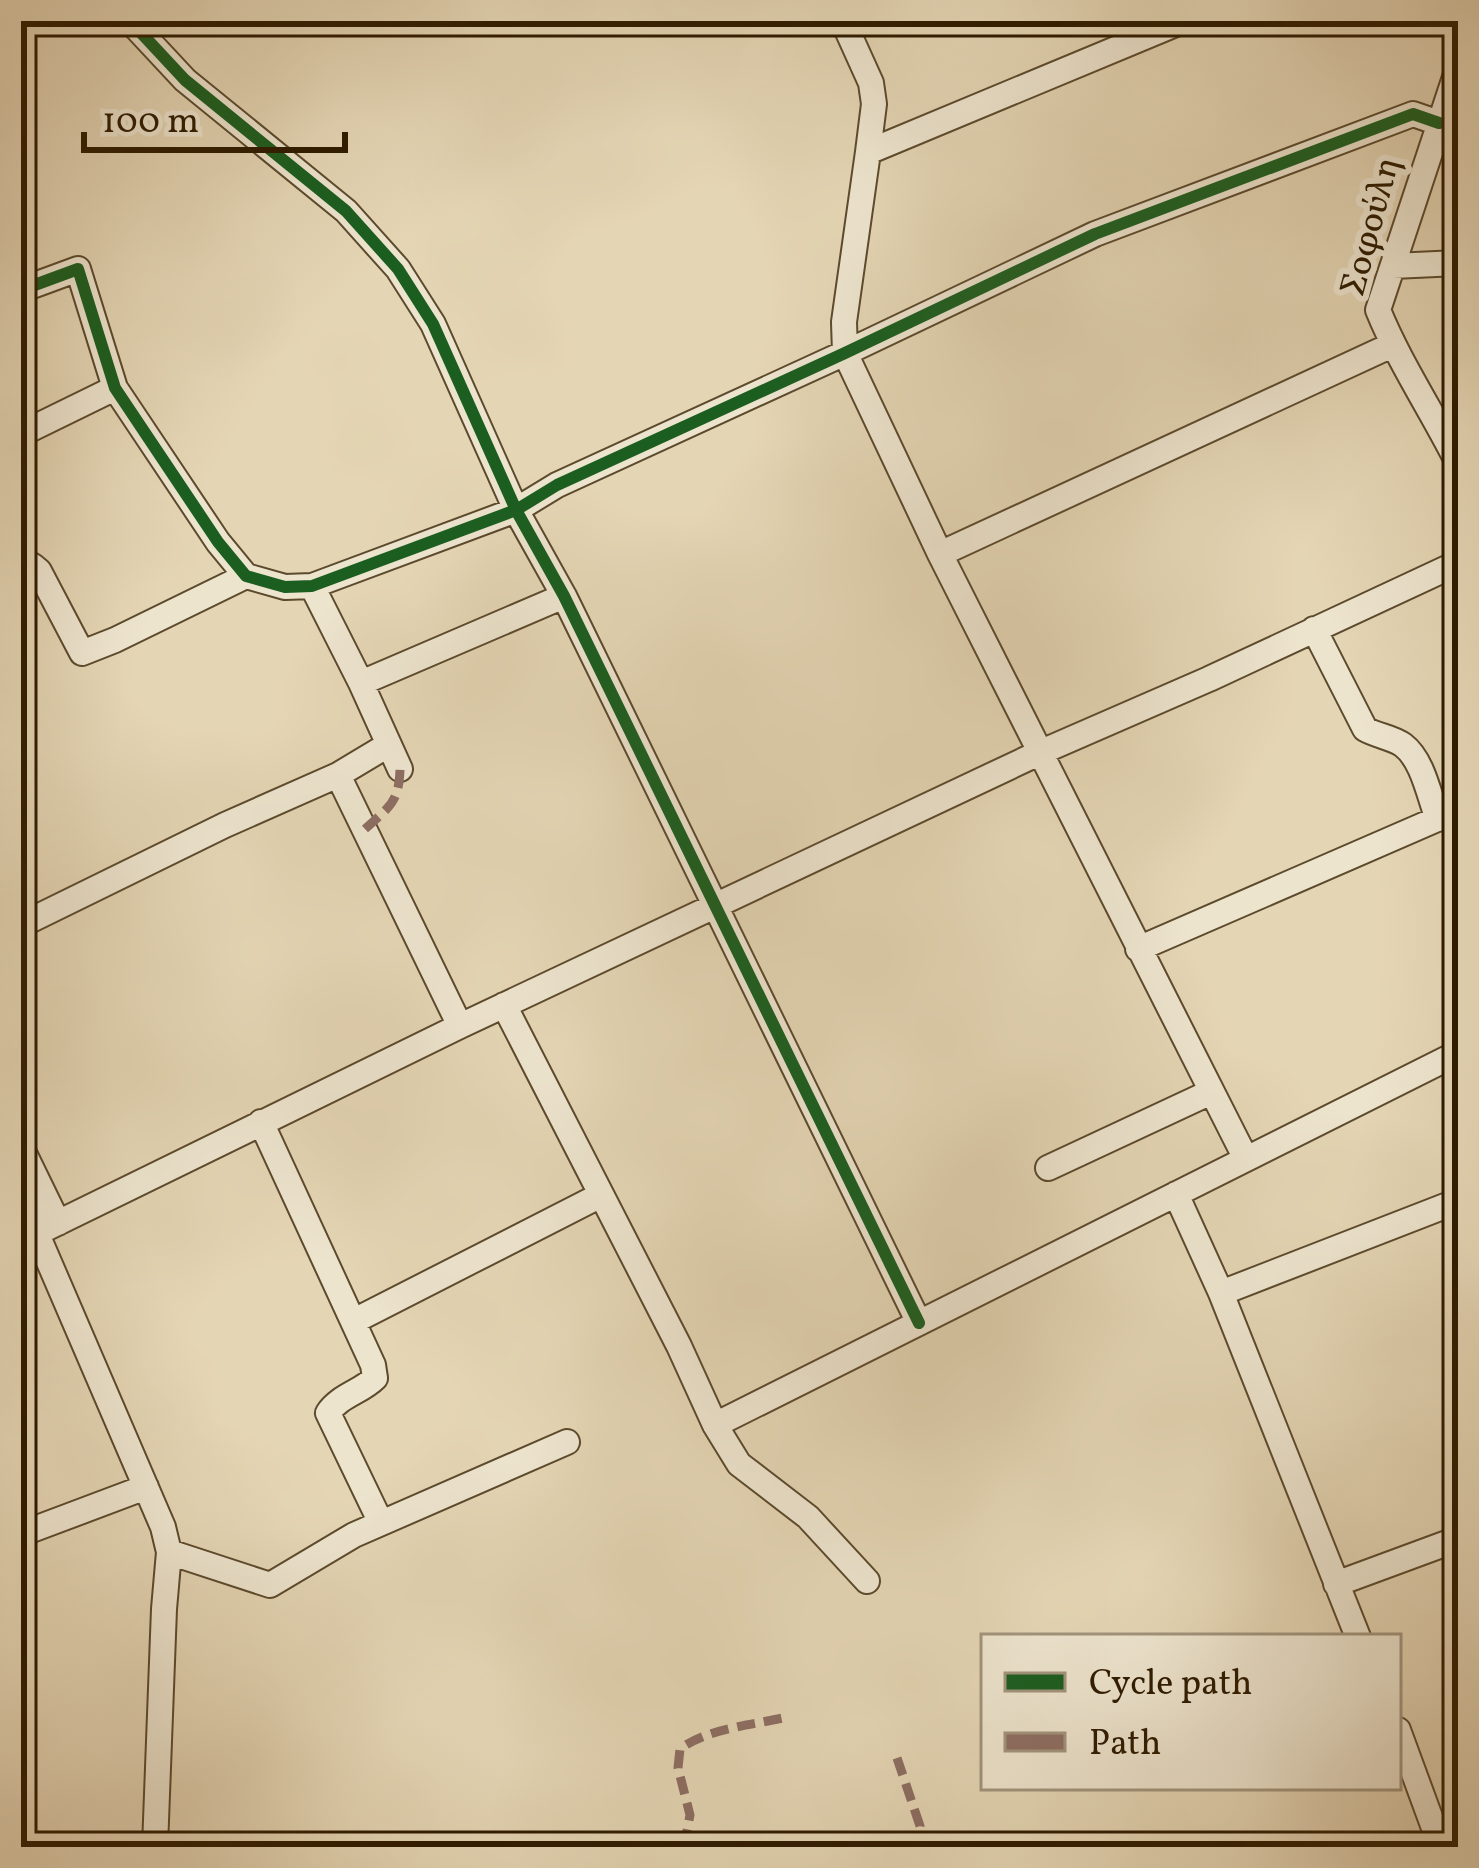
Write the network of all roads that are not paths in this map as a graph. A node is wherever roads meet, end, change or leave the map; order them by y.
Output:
1 (130, 21) edge
2 (843, 21) edge
3 (1183, 21) edge
4 (1458, 69) edge
5 (1439, 123) junction
6 (868, 152) junction
7 (1458, 263) edge
8 (1393, 266) junction
9 (21, 290) edge
10 (1392, 345) junction
11 (844, 353) junction
12 (115, 388) junction
13 (1450, 430) edge
14 (21, 434) edge
15 (1458, 463) edge
16 (516, 509) junction
17 (940, 554) junction
18 (1458, 563) edge
19 (21, 572) edge
20 (246, 576) junction
21 (312, 586) junction
22 (564, 596) junction
23 (1314, 629) junction
24 (362, 683) junction
25 (388, 745) junction
26 (1039, 753) junction
27 (400, 769) dead end
28 (338, 775) junction
29 (1448, 815) edge
30 (716, 905) junction
31 (21, 926) edge
32 (1138, 949) junction
33 (505, 1006) junction
34 (460, 1026) junction
35 (1458, 1053) edge
36 (1211, 1092) junction
37 (261, 1122) junction
38 (21, 1147) edge
39 (1246, 1159) junction
40 (1048, 1168) dead end
41 (1176, 1194) junction
42 (601, 1195) junction
43 (21, 1197) edge
44 (1458, 1201) edge
45 (48, 1228) junction
46 (1221, 1293) junction
47 (354, 1321) junction
48 (919, 1323) junction
49 (715, 1425) junction
50 (566, 1442) dead end
51 (146, 1487) junction
52 (381, 1523) junction
53 (21, 1534) edge
54 (1458, 1539) edge
55 (169, 1552) junction
56 (867, 1581) dead end
57 (1336, 1584) junction
58 (1357, 1634) edge
59 (1401, 1738) edge
60 (155, 1847) edge
61 (1441, 1847) edge

1 - 16 street
2 - 6 street
3 - 6 street
4 - 5 street, Σοφούλη
5 - 8 street, Σοφούλη
5 - 11 street
6 - 11 street
7 - 8 street
8 - 10 street, Σοφούλη
9 - 12 street
10 - 13 street, Σοφούλη
10 - 17 street
11 - 16 street
11 - 17 street
12 - 14 street
12 - 20 street
13 - 15 street, Σοφούλη
16 - 21 street
16 - 22 street
17 - 26 street
18 - 23 street
19 - 20 street
20 - 21 street
21 - 24 street
22 - 24 street
22 - 30 street
23 - 26 street
23 - 29 street
24 - 25 street
25 - 27 street
25 - 28 street
26 - 30 street
26 - 32 street
28 - 31 street
28 - 34 street
29 - 32 street
30 - 33 street
30 - 48 street
32 - 36 street
33 - 34 street
33 - 42 street
34 - 37 street
35 - 39 street
36 - 39 street
36 - 40 street
37 - 45 street
37 - 47 street
38 - 45 street
39 - 41 street
41 - 46 street
41 - 48 street
42 - 47 street
42 - 49 street
43 - 45 street
44 - 46 street
45 - 51 street
46 - 57 street
47 - 52 street
48 - 49 street
49 - 56 street
50 - 52 street
51 - 53 street
51 - 55 street
52 - 55 street
54 - 57 street
55 - 60 street
57 - 58 street
59 - 61 street

